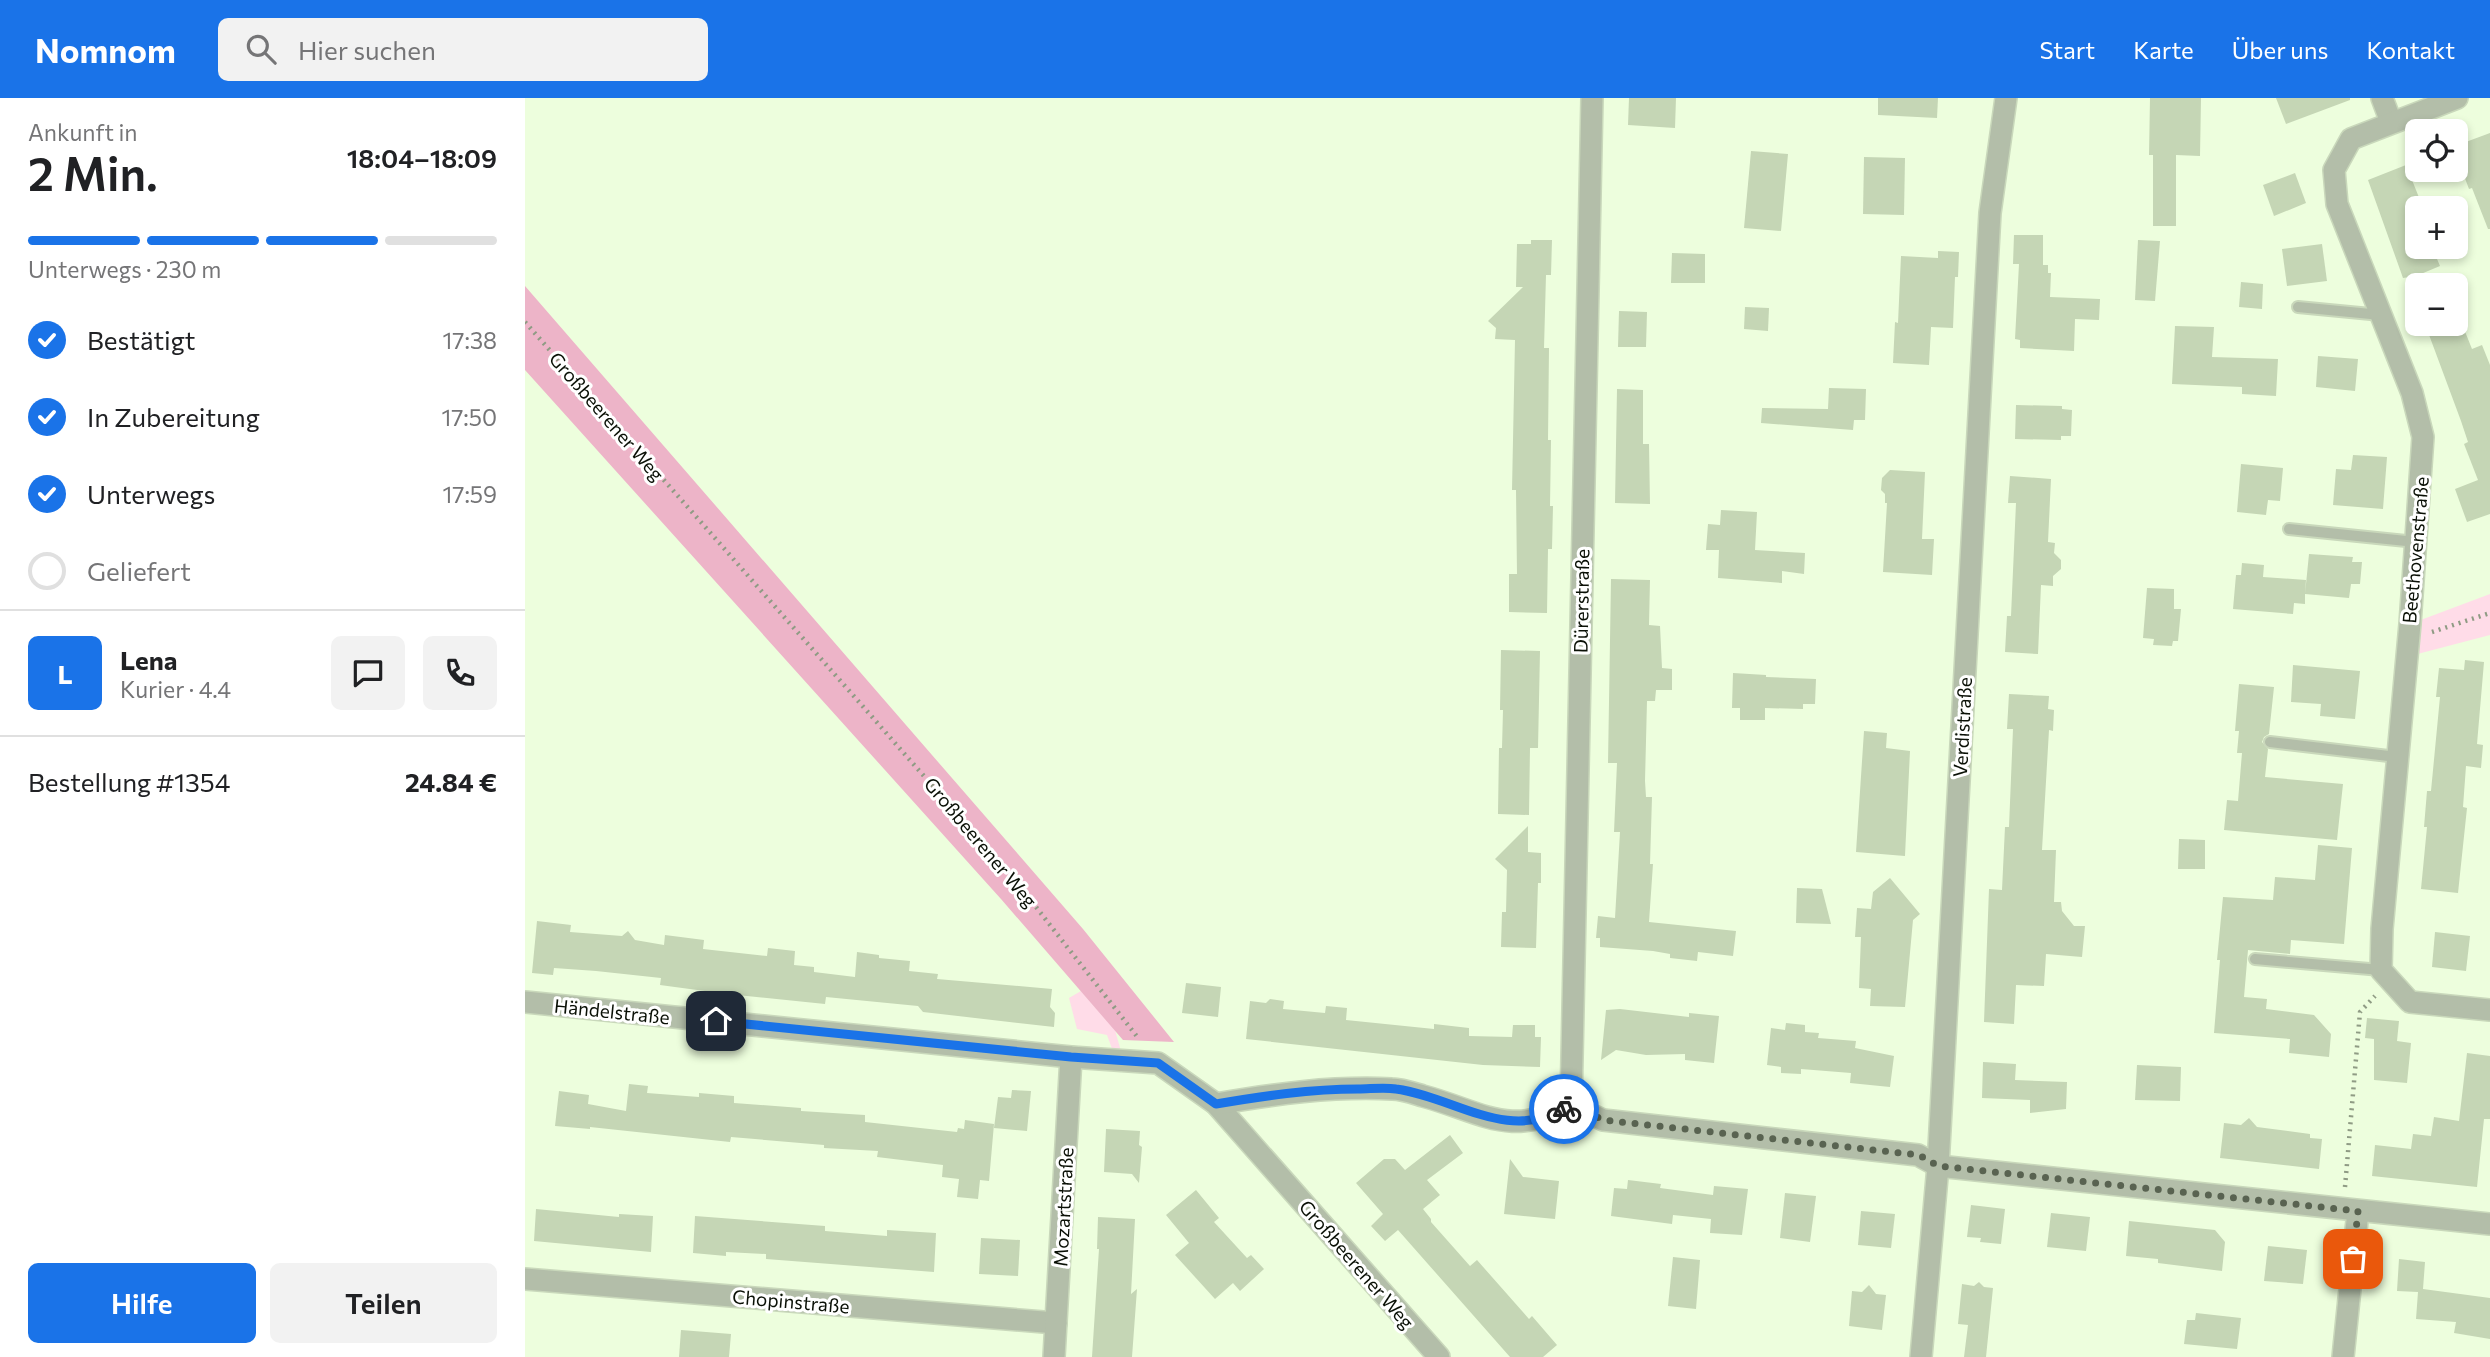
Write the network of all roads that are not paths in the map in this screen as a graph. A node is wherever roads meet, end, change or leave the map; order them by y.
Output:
1 (1592, 98) edge
2 (2005, 98) edge
3 (2382, 98) edge
4 (2457, 98) edge
5 (2391, 122) junction
6 (2298, 307) dead end
7 (2381, 315) junction
8 (2289, 529) dead end
9 (2416, 542) junction
10 (2270, 742) dead end
11 (2397, 757) junction
12 (2255, 959) dead end
13 (2381, 970) junction
14 (525, 1002) edge
15 (2490, 1010) edge
16 (1071, 1057) junction
17 (1158, 1063) joint
18 (1216, 1104) junction
19 (1571, 1105) junction
20 (1938, 1166) junction
21 (2351, 1210) junction
22 (2490, 1224) edge
23 (525, 1279) edge
24 (1056, 1323) junction
25 (1054, 1357) edge
26 (1439, 1357) edge
27 (1920, 1357) edge
28 (2343, 1357) edge

1 - 19 street, Dürerstraße
2 - 20 street, Verdistraße
3 - 5 street
4 - 5 street, Beethovenstraße
5 - 7 street, Beethovenstraße
6 - 7 lane
7 - 9 street, Beethovenstraße
8 - 9 lane
9 - 11 street, Beethovenstraße
10 - 11 lane
11 - 13 street, Beethovenstraße
12 - 13 lane
13 - 15 street
14 - 16 street, Händelstraße
16 - 17 street, Händelstraße
16 - 24 street, Mozartstraße
17 - 18 street, Großbeerener Weg
18 - 19 street
18 - 26 street, Großbeerener Weg
19 - 20 street
20 - 21 street
20 - 27 street, Verdistraße
21 - 22 street
21 - 28 street
23 - 24 street, Chopinstraße
24 - 25 street, Mozartstraße

